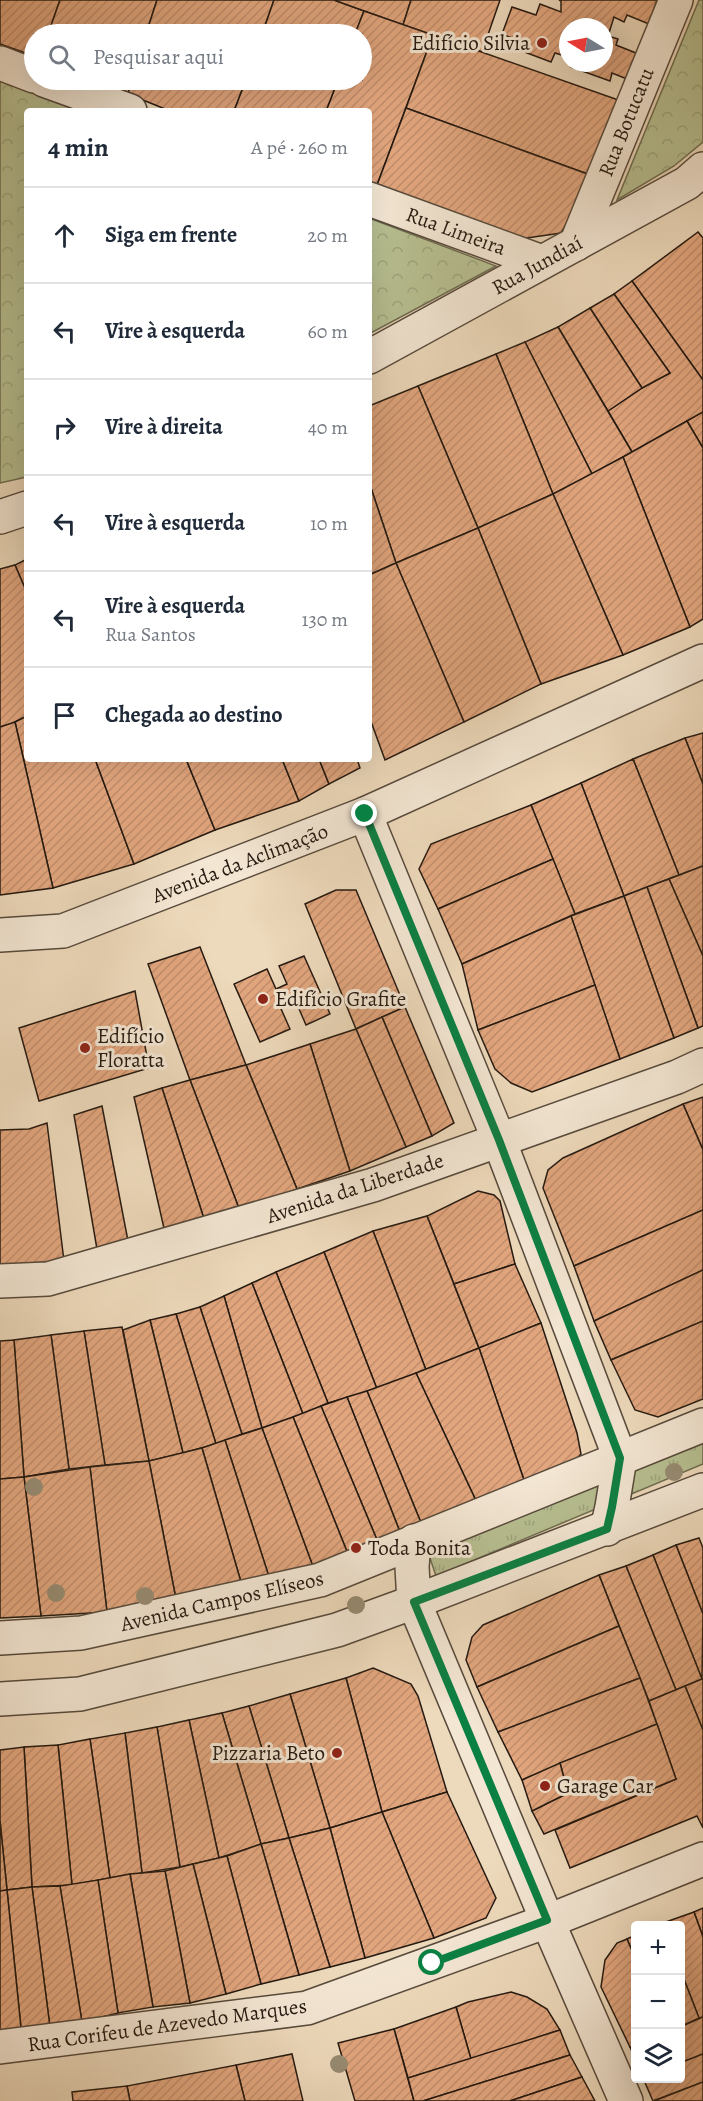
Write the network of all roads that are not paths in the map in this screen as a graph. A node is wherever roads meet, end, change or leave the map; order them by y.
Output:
1 (676, 0) edge
2 (0, 63) edge
3 (24, 72) edge
4 (72, 90) edge
5 (122, 108) edge
6 (703, 169) edge
7 (372, 200) edge
8 (576, 244) junction
9 (542, 262) junction
10 (372, 355) edge
11 (24, 509) edge
12 (0, 517) edge
13 (703, 661) edge
14 (365, 814) junction
15 (0, 935) edge
16 (703, 1065) edge
17 (499, 1140) junction
18 (0, 1281) edge
19 (703, 1425) edge
20 (620, 1458) junction
21 (703, 1490) edge
22 (607, 1529) junction
23 (414, 1542) junction
24 (414, 1602) junction
25 (0, 1638) edge
26 (0, 1699) edge
27 (703, 1859) edge
28 (547, 1920) junction
29 (0, 2047) edge
30 (626, 2101) edge

1 - 8 street, Rua Botucatu
2 - 3 street
4 - 5 street
6 - 8 street, Rua Jundiaí
7 - 9 street, Rua Limeira
8 - 9 street, Rua Jundiaí
9 - 10 street, Rua Jundiaí
11 - 12 street
13 - 14 street, Avenida da Aclimação
14 - 15 street, Avenida da Aclimação
14 - 17 street
16 - 17 street, Avenida da Liberdade
17 - 18 street, Avenida da Liberdade
17 - 20 street
19 - 20 street, Avenida Campos Elíseos
20 - 22 street
20 - 23 street, Avenida Campos Elíseos
21 - 22 street
22 - 24 street
23 - 24 street
23 - 25 street, Avenida Campos Elíseos
24 - 26 street
24 - 28 street
27 - 28 street, Rua Corifeu de Azevedo Marques
28 - 29 street, Rua Corifeu de Azevedo Marques
28 - 30 street

